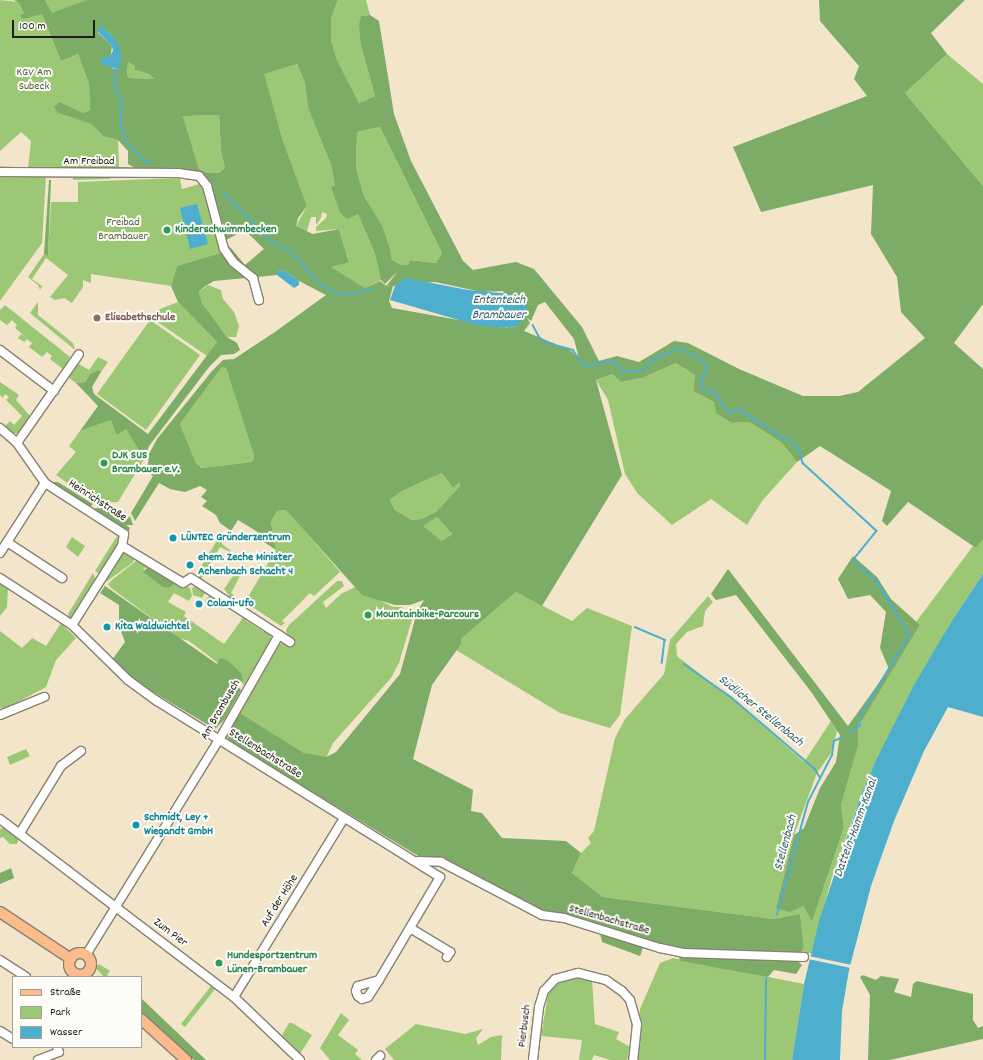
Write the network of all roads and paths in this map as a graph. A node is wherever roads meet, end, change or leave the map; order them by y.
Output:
1 (0, 172) edge
2 (259, 300) dead end
3 (0, 350) edge
4 (79, 354) dead end
5 (54, 391) junction
6 (0, 428) edge
7 (17, 443) junction
8 (45, 483) junction
9 (7, 542) junction
10 (122, 546) junction
11 (0, 553) edge
12 (0, 578) edge
13 (62, 578) dead end
14 (72, 624) junction
15 (279, 635) junction
16 (290, 642) dead end
17 (44, 697) dead end
18 (0, 716) edge
19 (219, 740) junction
20 (81, 751) dead end
21 (344, 818) junction
22 (0, 819) edge
23 (20, 833) junction
24 (418, 861) junction
25 (115, 906) junction
26 (0, 912) edge
27 (410, 928) junction
28 (86, 955) junction
29 (447, 957) dead end
30 (804, 957) dead end
31 (71, 959) junction
32 (0, 960) edge
33 (91, 974) edge
34 (74, 975) edge
35 (24, 976) edge
36 (379, 980) dead end
37 (234, 997) junction
38 (142, 1020) edge
39 (0, 1031) edge
40 (12, 1038) edge
41 (58, 1050) edge
42 (38, 1060) edge
43 (186, 1060) edge
44 (300, 1060) edge
45 (533, 1060) edge
46 (633, 1060) edge

1 - 2 street, Am Freibad
3 - 5 street
4 - 5 street
5 - 7 street
6 - 7 street, Heinrichstraße
7 - 8 street, Heinrichstraße
8 - 9 street
8 - 10 street, Heinrichstraße
9 - 11 street
9 - 13 street
10 - 14 street
10 - 15 street
12 - 14 street, Stellenbachstraße
14 - 19 street, Stellenbachstraße
15 - 16 street
15 - 19 street, Am Brambusch
17 - 18 street
19 - 21 street, Stellenbachstraße
19 - 25 street, Am Brambusch
20 - 23 street
21 - 24 street, Stellenbachstraße
21 - 37 street, Auf der Höhe
22 - 23 street, Zum Pier
23 - 25 street, Zum Pier
24 - 27 street, Stellenbachstraße
24 - 30 street, Stellenbachstraße
25 - 28 street, Am Brambusch
25 - 37 street, Zum Pier
26 - 31 main road
27 - 29 street
27 - 36 street, Stellenbachstraße
28 - 31 main road
28 - 33 main road
31 - 34 main road
32 - 35 street
33 - 34 main road
37 - 44 street, Zum Pier
38 - 43 main road
39 - 40 street
41 - 42 street
45 - 46 street, Pierbusch

